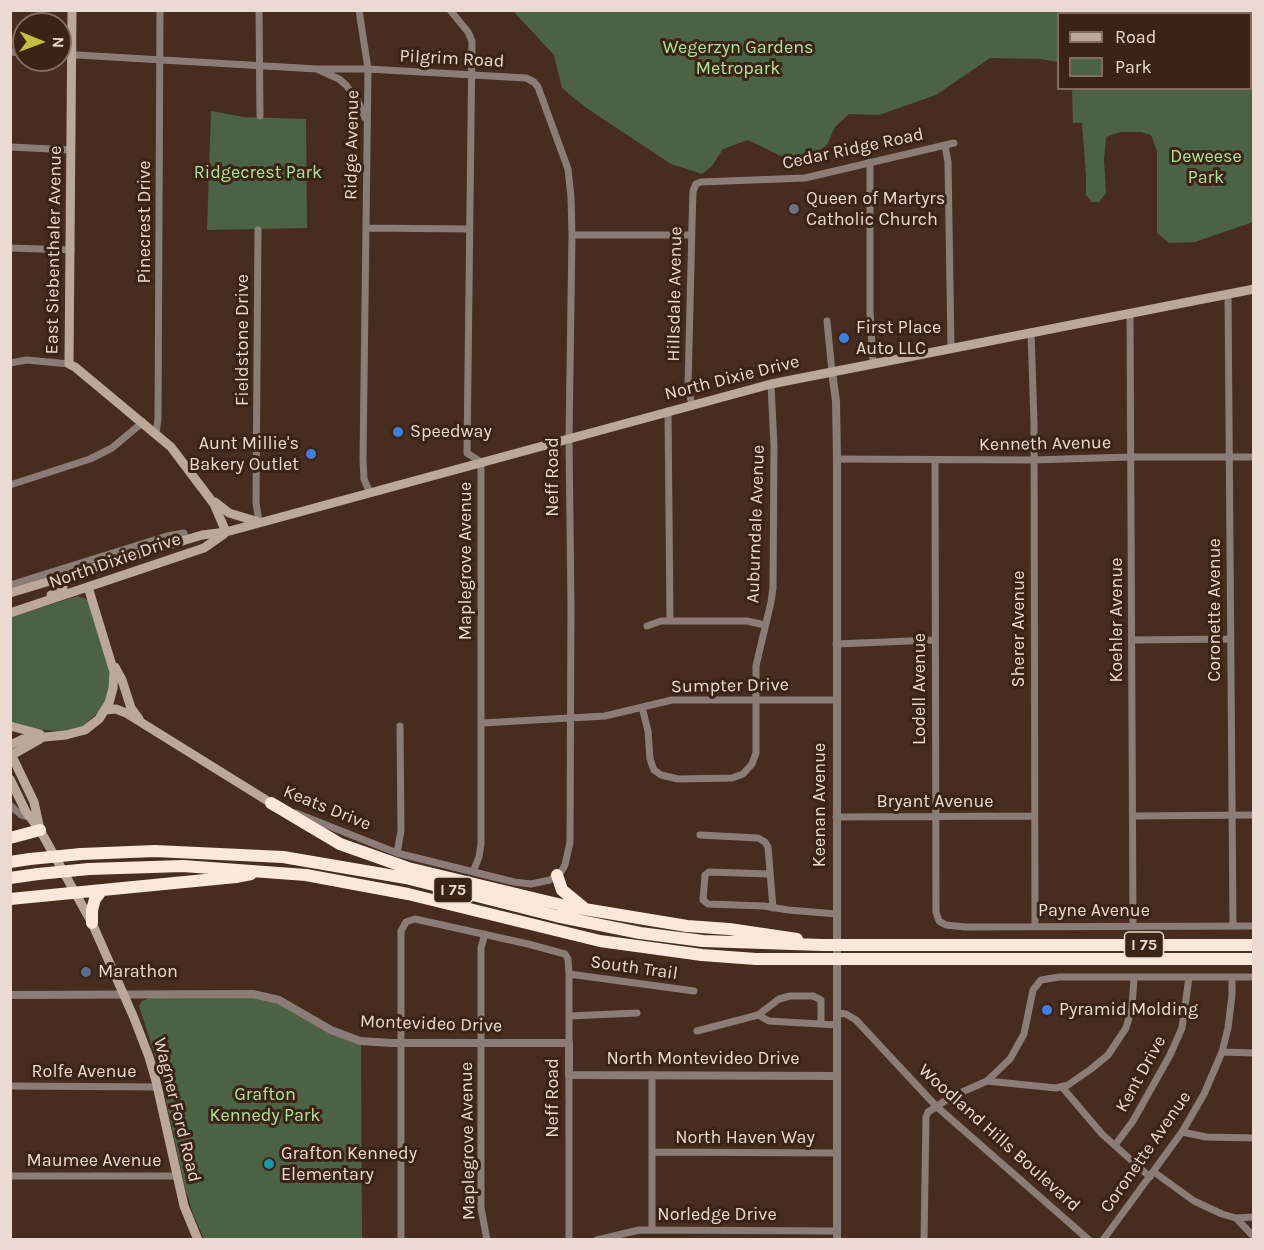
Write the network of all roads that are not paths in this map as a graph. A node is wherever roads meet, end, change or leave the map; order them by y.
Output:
1 (160, 10) edge
2 (259, 10) edge
3 (359, 10) edge
4 (450, 10) edge
5 (72, 55) edge
6 (161, 59) junction
7 (258, 64) junction
8 (317, 69) junction
9 (368, 69) junction
10 (72, 72) edge
11 (471, 75) junction
12 (534, 82) joint
13 (260, 116) dead end
14 (367, 129) junction
15 (954, 143) dead end
16 (945, 146) junction
17 (10, 147) edge
18 (71, 150) junction
19 (870, 162) junction
20 (696, 184) joint
21 (366, 228) junction
22 (469, 229) junction
23 (258, 230) dead end
24 (572, 235) junction
25 (691, 235) junction
26 (10, 248) edge
27 (71, 250) junction
28 (1254, 289) edge
29 (1228, 294) junction
30 (1130, 313) junction
31 (827, 321) dead end
32 (1031, 332) junction
33 (951, 348) junction
34 (10, 363) edge
35 (873, 363) junction
36 (69, 364) junction
37 (832, 372) junction
38 (771, 384) junction
39 (692, 405) junction
40 (668, 411) junction
41 (143, 422) junction
42 (156, 433) junction
43 (569, 438) junction
44 (1130, 457) junction
45 (1229, 457) junction
46 (1254, 458) edge
47 (837, 459) junction
48 (935, 460) junction
49 (1033, 460) junction
50 (481, 462) junction
51 (10, 485) edge
52 (370, 493) junction
53 (209, 497) junction
54 (259, 522) junction
55 (226, 532) junction
56 (186, 539) junction
57 (171, 558) junction
58 (62, 573) junction
59 (10, 585) edge
60 (29, 587) junction
61 (88, 587) junction
62 (10, 593) edge
63 (10, 600) edge
64 (22, 609) junction
65 (10, 613) edge
66 (670, 621) junction
67 (765, 625) junction
68 (646, 626) dead end
69 (1230, 639) junction
70 (935, 640) junction
71 (1132, 640) junction
72 (836, 644) junction
73 (111, 661) junction
74 (756, 700) junction
75 (836, 700) junction
76 (642, 707) junction
77 (105, 710) junction
78 (571, 717) junction
79 (141, 721) junction
80 (482, 723) junction
81 (10, 726) edge
82 (400, 726) dead end
83 (48, 736) junction
84 (10, 745) edge
85 (11, 757) edge
86 (10, 778) edge
87 (22, 802) junction
88 (271, 803) junction
89 (10, 805) edge
90 (1254, 815) edge
91 (1034, 816) junction
92 (1133, 816) junction
93 (1232, 816) junction
94 (30, 817) junction
95 (836, 817) junction
96 (935, 818) junction
97 (40, 830) junction
98 (700, 835) dead end
99 (10, 838) edge
100 (397, 853) junction
101 (10, 862) edge
102 (263, 871) junction
103 (473, 872) junction
104 (769, 874) junction
105 (557, 875) junction
106 (10, 878) edge
107 (102, 891) junction
108 (75, 894) junction
109 (10, 899) edge
110 (773, 908) junction
111 (587, 910) junction
112 (837, 914) junction
113 (938, 919) joint
114 (92, 923) junction
115 (1035, 926) junction
116 (1133, 926) junction
117 (1233, 926) junction
118 (1254, 926) edge
119 (485, 934) junction
120 (822, 945) junction
121 (1254, 945) edge
122 (1254, 959) edge
123 (570, 974) junction
124 (1134, 977) junction
125 (1189, 977) junction
126 (1232, 977) junction
127 (1254, 977) edge
128 (693, 991) dead end
129 (123, 993) junction
130 (10, 994) edge
131 (638, 1013) dead end
132 (837, 1013) junction
133 (758, 1015) junction
134 (570, 1016) junction
135 (821, 1024) junction
136 (837, 1025) junction
137 (697, 1031) dead end
138 (400, 1043) junction
139 (482, 1043) junction
140 (569, 1043) junction
141 (1222, 1052) junction
142 (1254, 1053) edge
143 (569, 1075) junction
144 (652, 1075) junction
145 (837, 1076) junction
146 (987, 1081) junction
147 (10, 1086) edge
148 (157, 1087) junction
149 (1062, 1087) junction
150 (936, 1106) junction
151 (1182, 1132) junction
152 (1254, 1137) edge
153 (1115, 1145) junction
154 (652, 1152) junction
155 (837, 1153) junction
156 (1152, 1175) junction
157 (10, 1176) edge
158 (177, 1176) junction
159 (1254, 1217) edge
160 (1236, 1218) junction
161 (652, 1230) junction
162 (837, 1235) edge
163 (1254, 1237) edge
164 (198, 1239) edge
165 (401, 1239) edge
166 (487, 1239) edge
167 (569, 1239) edge
168 (597, 1239) edge
169 (924, 1239) edge
170 (1089, 1239) edge
171 (1104, 1239) edge

1 - 6 street, Pinecrest Drive
2 - 7 street
3 - 9 street
4 - 11 street, Maplegrove Avenue
5 - 6 street, Ridge Avenue
6 - 7 street, Ridge Avenue
6 - 42 street, Pinecrest Drive
7 - 8 street, Ridge Avenue
7 - 13 street
8 - 9 street, Ridge Avenue
8 - 14 street
9 - 11 street, Pilgrim Road
9 - 14 street, Ridge Avenue
10 - 18 main road, East Siebenthaler Avenue
11 - 12 street, Pilgrim Road
11 - 22 street, Maplegrove Avenue
12 - 24 street, Neff Road
14 - 21 street, Ridge Avenue
15 - 16 street, Cedar Ridge Road
16 - 19 street, Cedar Ridge Road
16 - 33 street
17 - 18 street
18 - 27 main road, East Siebenthaler Avenue
19 - 20 street, Cedar Ridge Road
19 - 35 street
20 - 25 street, Hillsdale Avenue
21 - 22 street
21 - 52 street, Ridge Avenue
22 - 50 street, Maplegrove Avenue
23 - 54 street, Fieldstone Drive
24 - 25 street
24 - 43 street, Neff Road
25 - 39 street, Hillsdale Avenue
26 - 27 street
27 - 36 main road, East Siebenthaler Avenue
28 - 29 main road, North Dixie Drive
29 - 30 main road, North Dixie Drive
29 - 45 street, Coronette Avenue
30 - 32 main road, North Dixie Drive
30 - 44 street, Koehler Avenue
31 - 37 street
32 - 33 main road, North Dixie Drive
32 - 49 street, Sherer Avenue
33 - 35 main road, North Dixie Drive
34 - 36 street
35 - 37 main road, North Dixie Drive
36 - 41 main road, East Siebenthaler Avenue
37 - 38 main road, North Dixie Drive
37 - 47 street, Keenan Avenue
38 - 39 main road, North Dixie Drive
38 - 67 street, Auburndale Avenue
39 - 40 main road, North Dixie Drive
40 - 43 main road, North Dixie Drive
40 - 66 street
41 - 42 main road, East Siebenthaler Avenue
41 - 51 street
42 - 53 main road, East Siebenthaler Avenue
43 - 50 main road, North Dixie Drive
43 - 78 street, Neff Road
44 - 45 street, Kenneth Avenue
44 - 49 street, Kenneth Avenue
44 - 71 street, Koehler Avenue
45 - 46 street, Kenneth Avenue
45 - 69 street, Coronette Avenue
47 - 48 street, Kenneth Avenue
47 - 72 street, Keenan Avenue
48 - 49 street, Kenneth Avenue
48 - 70 street, Lodell Avenue
49 - 91 street, Sherer Avenue
50 - 52 main road, North Dixie Drive
50 - 80 street, Maplegrove Avenue
52 - 54 main road, North Dixie Drive
53 - 54 main road
53 - 55 main road, East Siebenthaler Avenue
54 - 55 main road, North Dixie Drive
55 - 56 main road, North Dixie Drive
55 - 57 main road, North Dixie Drive
56 - 57 main road
56 - 58 main road, North Dixie Drive
57 - 61 main road, North Dixie Drive
58 - 59 street
58 - 60 main road, North Dixie Drive
58 - 64 main road
60 - 62 main road, North Dixie Drive
60 - 63 main road
61 - 64 main road, North Dixie Drive
61 - 73 main road
64 - 65 main road, North Dixie Drive
66 - 67 street
66 - 68 street
67 - 74 street, Auburndale Avenue
69 - 71 street
69 - 93 street, Coronette Avenue
70 - 72 street
70 - 96 street, Lodell Avenue
71 - 92 street, Koehler Avenue
72 - 75 street, Keenan Avenue
73 - 77 main road
73 - 79 main road
74 - 75 street, Sumpter Drive
74 - 76 street, Sumpter Drive
74 - 76 street, Auburndale Avenue
75 - 95 street, Keenan Avenue
76 - 78 street, Sumpter Drive
77 - 79 main road, Keats Drive
77 - 83 main road
78 - 80 street, Sumpter Drive
78 - 105 street, Neff Road
79 - 88 main road, Keats Drive
80 - 103 street, Maplegrove Avenue
81 - 83 main road
82 - 100 street
83 - 84 main road
83 - 85 main road
85 - 87 main road
85 - 97 main road, Wagner Ford Road
86 - 87 main road, Wagner Ford Road
87 - 94 main road, Wagner Ford Road
88 - 100 street, Keats Drive
88 - 111 highway
89 - 94 street
90 - 93 street
91 - 96 street, Bryant Avenue
91 - 115 street, Sherer Avenue
92 - 93 street
92 - 116 street, Koehler Avenue
93 - 117 street, Coronette Avenue
94 - 97 main road, Wagner Ford Road
95 - 96 street, Bryant Avenue
95 - 112 street, Keenan Avenue
96 - 113 street, Lodell Avenue
97 - 99 highway
97 - 108 main road, Wagner Ford Road
98 - 104 street
100 - 103 street, Keats Drive
101 - 120 highway, I 75, bridge
102 - 106 highway, I 75, bridge
102 - 107 highway
102 - 122 highway, I 75, bridge
103 - 105 street, Keats Drive
104 - 110 street
104 - 110 street
105 - 111 highway
107 - 108 highway
107 - 114 highway
108 - 109 highway
108 - 114 main road, Wagner Ford Road
110 - 112 street
111 - 120 highway
112 - 132 street, Keenan Avenue
113 - 115 street, Payne Avenue
114 - 129 main road, Wagner Ford Road
115 - 116 street, Payne Avenue
116 - 117 street, Payne Avenue
117 - 118 street, Payne Avenue
119 - 123 street, Neff Road
119 - 138 street
119 - 139 street, Maplegrove Avenue
120 - 121 highway, I 75, bridge
123 - 128 street, South Trail
123 - 134 street, Neff Road
124 - 125 street
124 - 146 street
124 - 149 street
125 - 126 street
125 - 153 street, Kent Drive
126 - 127 street
126 - 141 street, Coronette Avenue
129 - 130 street, Montevideo Drive
129 - 138 street, Montevideo Drive
129 - 148 main road, Wagner Ford Road
131 - 134 street
132 - 136 street, Keenan Avenue
132 - 150 street, Woodland Hills Boulevard
133 - 135 street
133 - 135 street
133 - 137 street
134 - 140 street, Neff Road
135 - 136 street
136 - 145 street, Keenan Avenue
138 - 139 street, Montevideo Drive
138 - 165 street
139 - 140 street, Montevideo Drive
139 - 166 street, Maplegrove Avenue
140 - 143 street, Neff Road
141 - 142 street
141 - 151 street, Coronette Avenue
143 - 144 street, North Montevideo Drive
143 - 167 street, Neff Road
144 - 145 street, North Montevideo Drive
144 - 154 street
145 - 155 street, Keenan Avenue
146 - 149 street
146 - 150 street
147 - 148 street, Rolfe Avenue
148 - 158 main road, Wagner Ford Road
149 - 153 street
150 - 169 street
150 - 170 street, Woodland Hills Boulevard
151 - 152 street
151 - 156 street, Coronette Avenue
153 - 156 street
154 - 155 street, North Haven Way
154 - 161 street
155 - 162 street, Keenan Avenue
156 - 160 street
156 - 171 street, Coronette Avenue
157 - 158 street, Maumee Avenue
158 - 164 main road, Wagner Ford Road
159 - 160 street
160 - 163 street
161 - 162 street, Norledge Drive
161 - 168 street, Norledge Drive

